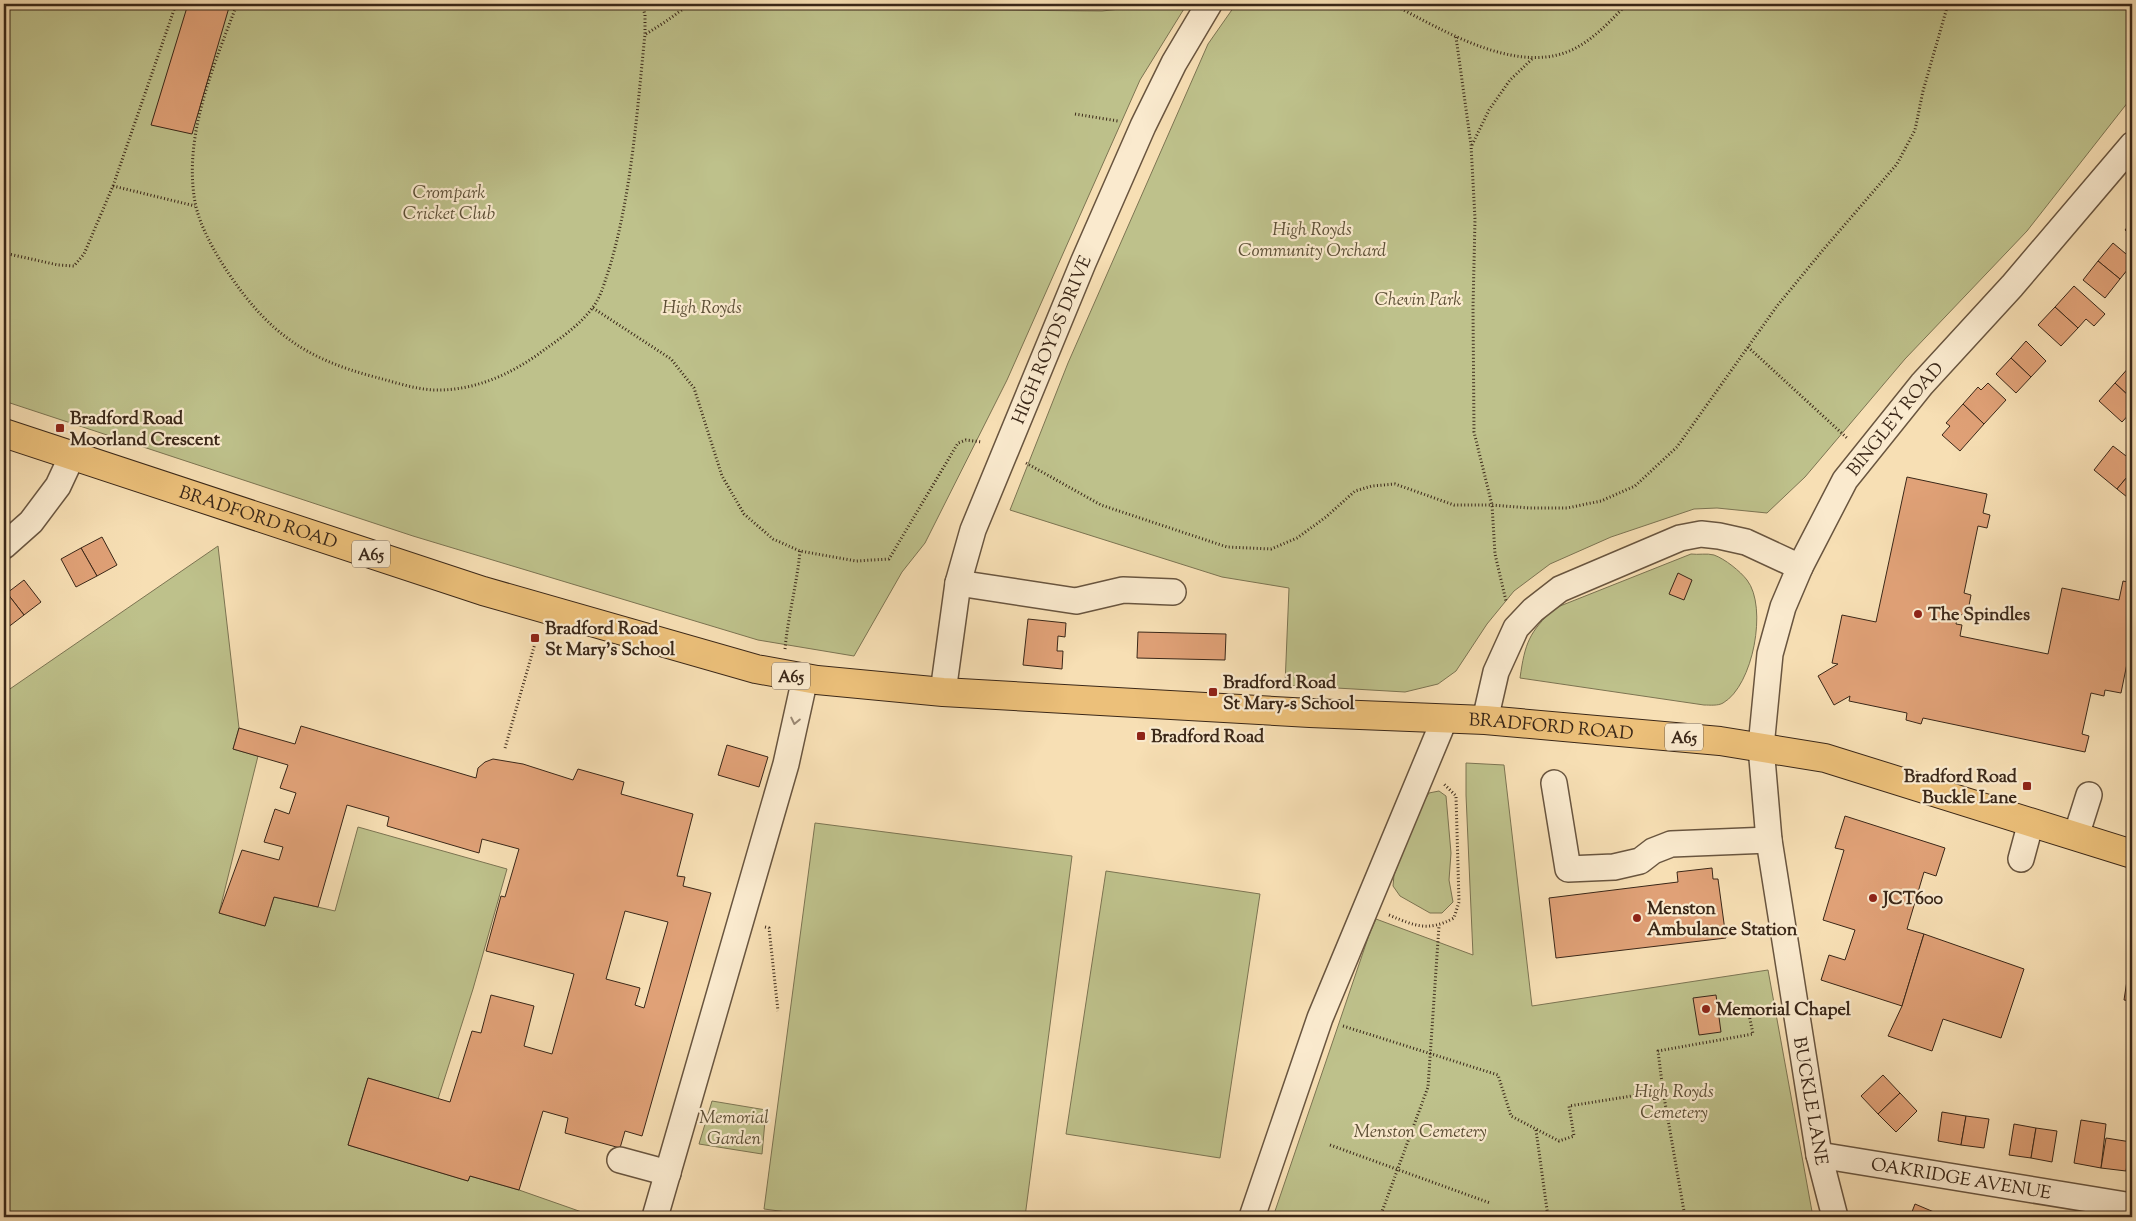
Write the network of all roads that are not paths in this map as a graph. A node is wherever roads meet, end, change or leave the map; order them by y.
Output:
1 (1209, 4) edge
2 (2132, 146) edge
3 (4, 433) edge
4 (72, 456) junction
5 (4, 546) edge
6 (1800, 567) junction
7 (958, 583) junction
8 (1173, 592) dead end
9 (795, 676) junction
10 (943, 692) junction
11 (1445, 718) junction
12 (1485, 720) junction
13 (1761, 747) junction
14 (1554, 783) dead end
15 (2089, 795) dead end
16 (2031, 822) junction
17 (2076, 836) junction
18 (1769, 840) junction
19 (2132, 854) edge
20 (2021, 859) dead end
21 (1819, 1155) junction
22 (620, 1160) dead end
23 (668, 1173) junction
24 (2132, 1206) edge
25 (656, 1217) edge
26 (1252, 1217) edge
27 (1835, 1217) edge

1 - 7 street, HIGH ROYDS DRIVE
2 - 6 street, BINGLEY ROAD
3 - 4 main road, BRADFORD ROAD / A65
4 - 5 street
4 - 9 main road, BRADFORD ROAD / A65
6 - 12 street
6 - 13 street, BINGLEY ROAD
7 - 8 street
7 - 10 street, HIGH ROYDS DRIVE
9 - 10 main road, BRADFORD ROAD / A65
9 -> 23 street
10 - 11 main road, BRADFORD ROAD / A65
11 - 12 main road, BRADFORD ROAD / A65
11 - 26 street
12 - 13 main road, BRADFORD ROAD / A65
13 - 16 main road, BRADFORD ROAD / A65
13 - 18 street, BUCKLE LANE
14 - 18 street
15 - 17 street
16 - 17 main road, BRADFORD ROAD / A65
16 - 20 street
17 - 19 main road, BRADFORD ROAD / A65
18 - 21 street, BUCKLE LANE
21 - 24 street, OAKRIDGE AVENUE
21 - 27 street, BUCKLE LANE
22 - 23 street
23 - 25 street

